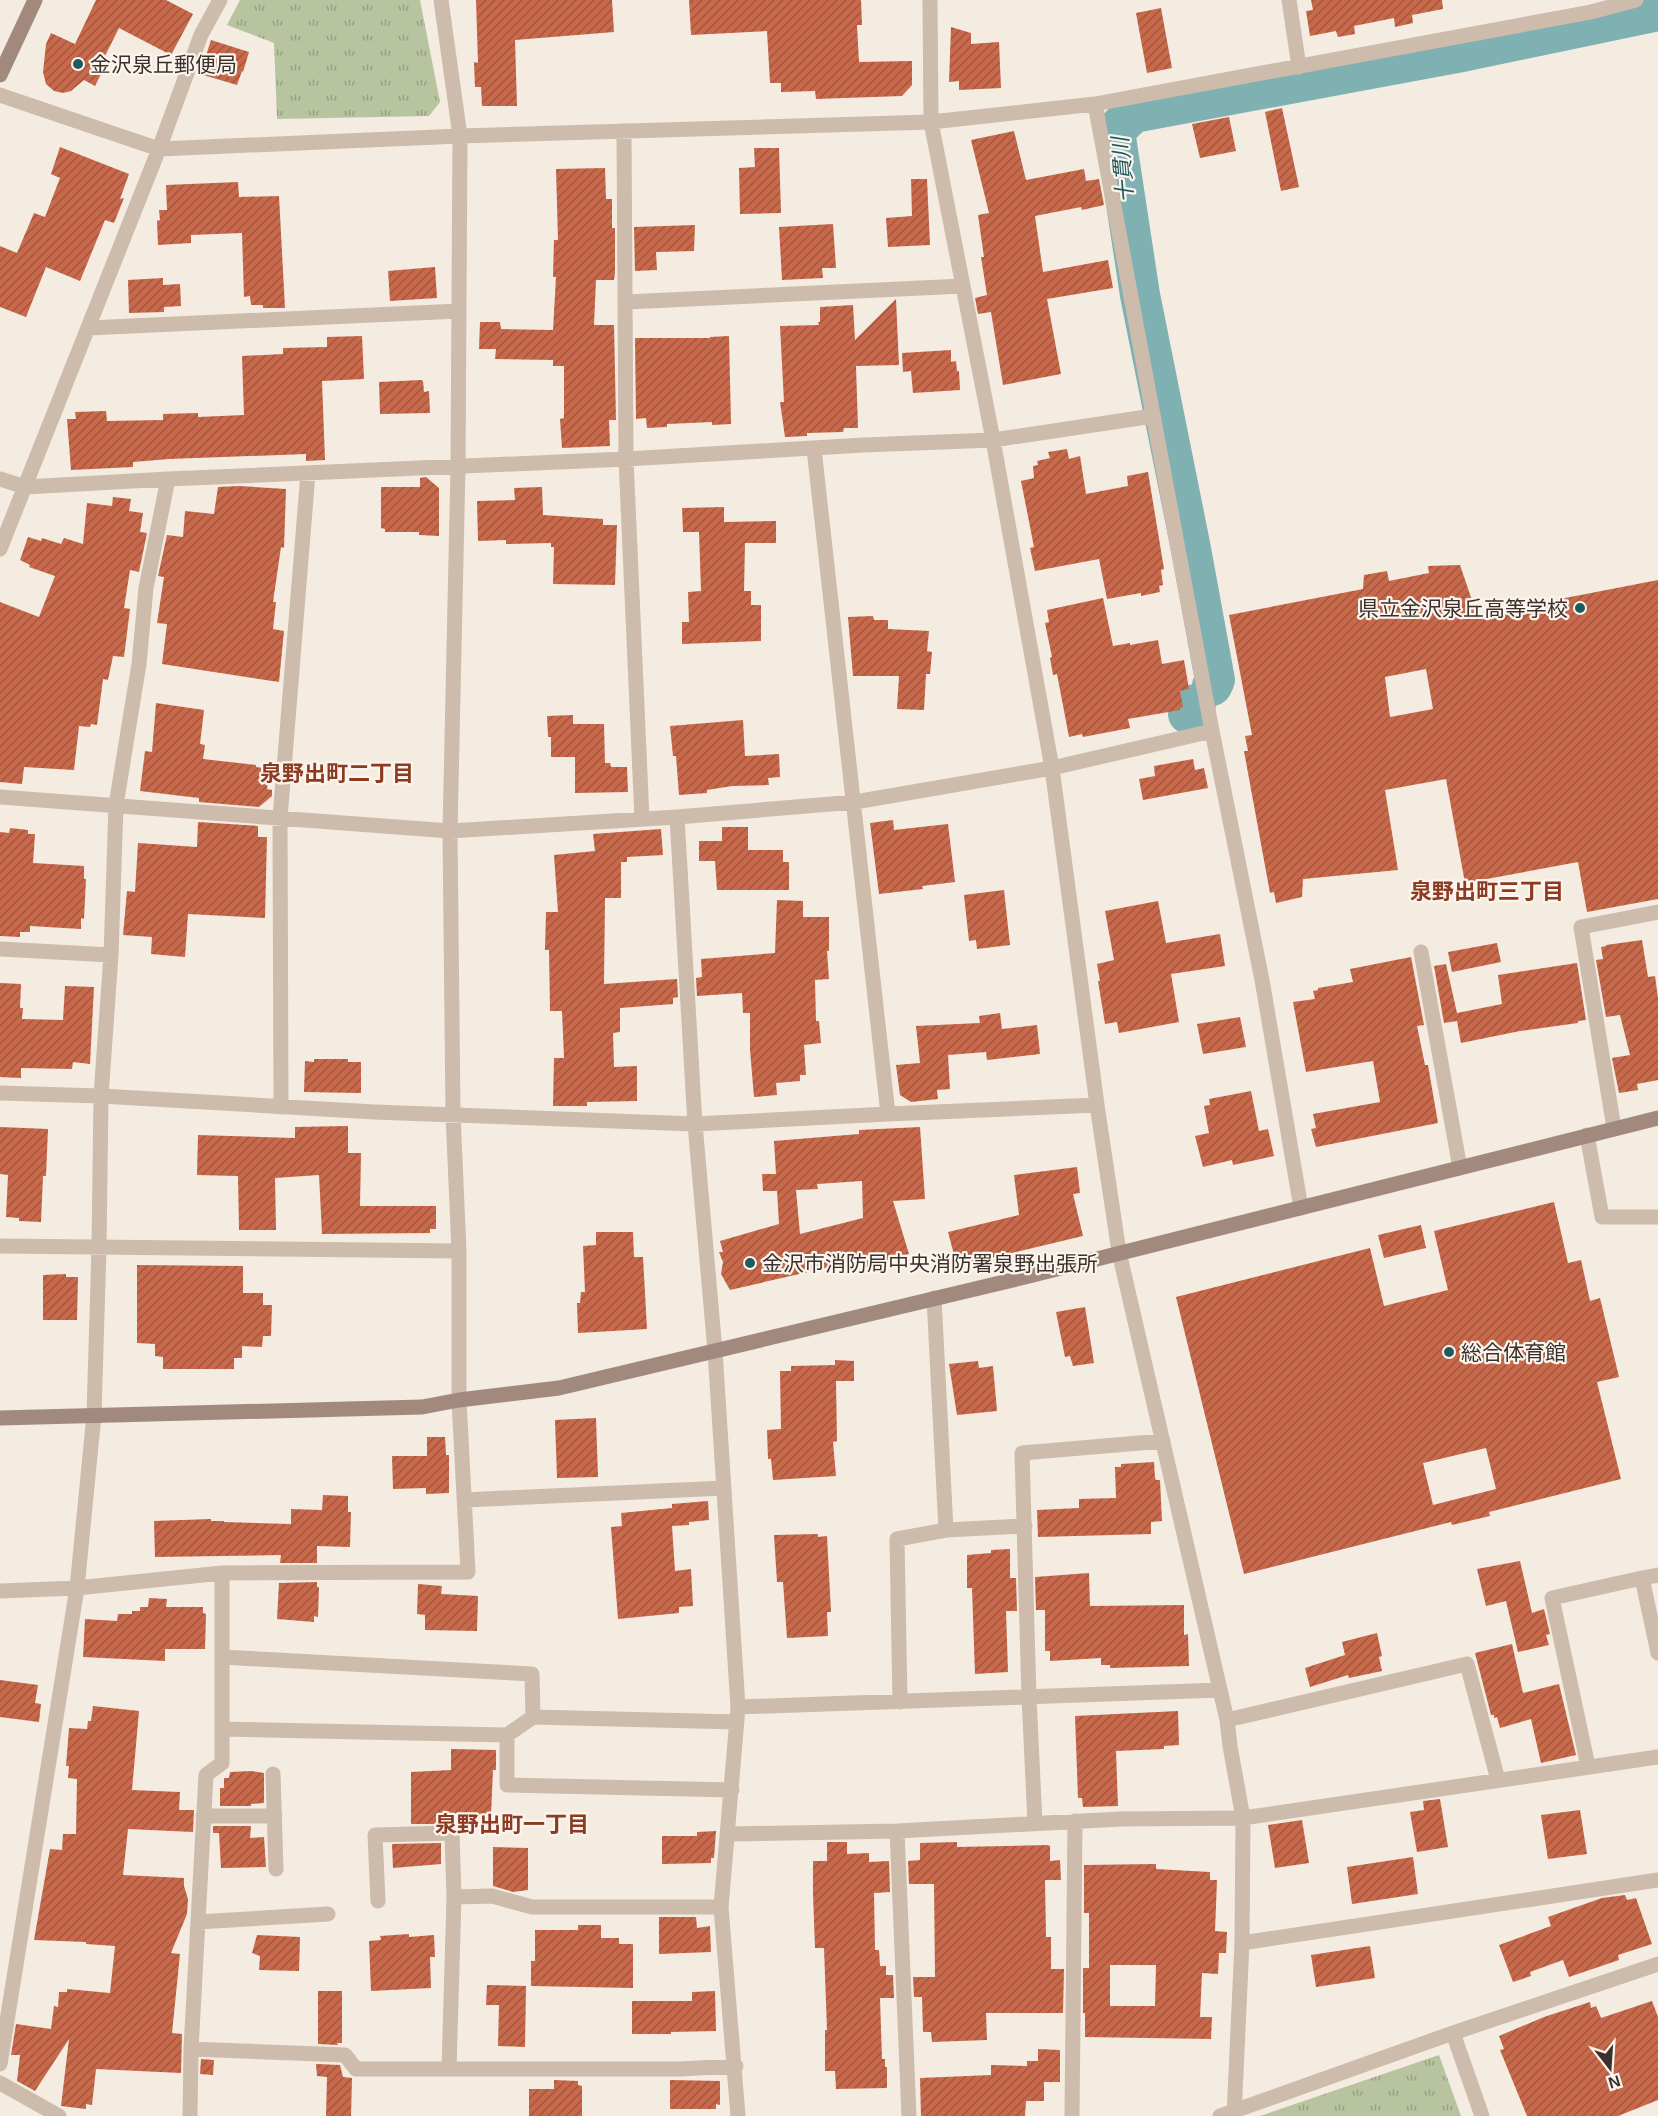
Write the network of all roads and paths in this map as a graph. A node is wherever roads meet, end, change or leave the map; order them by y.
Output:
1 (35, 0) edge
2 (220, 0) edge
3 (441, 0) edge
4 (930, 0) edge
5 (1289, 0) edge
6 (1636, 0) edge
7 (1590, 6) edge
8 (1299, 67) junction
9 (0, 75) edge
10 (0, 95) edge
11 (1095, 104) junction
12 (931, 122) junction
13 (624, 132) junction
14 (460, 136) junction
15 (159, 149) junction
16 (963, 286) junction
17 (626, 302) junction
18 (459, 311) junction
19 (88, 328) junction
20 (1153, 416) junction
21 (993, 440) junction
22 (814, 449) junction
23 (626, 459) junction
24 (459, 467) junction
25 (308, 473) junction
26 (168, 478) junction
27 (0, 479) edge
28 (25, 487) junction
29 (0, 549) edge
30 (1212, 731) junction
31 (1052, 768) junction
32 (0, 797) edge
33 (855, 802) junction
34 (116, 805) junction
35 (677, 817) junction
36 (280, 818) junction
37 (642, 819) junction
38 (450, 831) junction
39 (1658, 912) edge
40 (0, 949) edge
41 (1421, 952) dead end
42 (111, 955) junction
43 (0, 1093) edge
44 (101, 1096) junction
45 (1097, 1105) junction
46 (281, 1107) junction
47 (453, 1114) junction
48 (888, 1114) junction
49 (1658, 1118) edge
50 (695, 1124) junction
51 (1614, 1128) junction
52 (1587, 1135) junction
53 (1460, 1168) junction
54 (1301, 1208) junction
55 (1658, 1217) edge
56 (0, 1246) edge
57 (99, 1247) junction
58 (459, 1251) junction
59 (1119, 1252) junction
60 (934, 1298) junction
61 (715, 1351) junction
62 (459, 1400) junction
63 (94, 1415) junction
64 (0, 1418) edge
65 (1163, 1441) junction
66 (724, 1488) junction
67 (464, 1500) junction
68 (1025, 1526) junction
69 (946, 1530) junction
70 (222, 1573) junction
71 (1658, 1575) edge
72 (1642, 1578) junction
73 (77, 1588) junction
74 (0, 1591) edge
75 (1658, 1653) edge
76 (222, 1657) junction
77 (1220, 1690) junction
78 (1029, 1697) junction
79 (900, 1702) junction
80 (738, 1715) junction
81 (533, 1717) junction
82 (1227, 1720) junction
83 (222, 1729) junction
84 (507, 1735) junction
85 (1658, 1757) edge
86 (1588, 1766) junction
87 (273, 1774) dead end
88 (1498, 1780) junction
89 (732, 1790) junction
90 (203, 1816) junction
91 (275, 1816) junction
92 (1244, 1818) junction
93 (1075, 1821) junction
94 (1035, 1823) junction
95 (897, 1831) junction
96 (729, 1834) junction
97 (276, 1869) dead end
98 (1658, 1880) edge
99 (454, 1897) junction
100 (378, 1901) dead end
101 (721, 1907) junction
102 (328, 1914) dead end
103 (198, 1922) junction
104 (1242, 1942) junction
105 (1658, 1964) edge
106 (1454, 2033) junction
107 (191, 2049) junction
108 (0, 2064) edge
109 (736, 2066) junction
110 (449, 2069) junction
111 (0, 2083) edge
112 (1230, 2114) edge
113 (59, 2116) edge
114 (190, 2116) edge
115 (738, 2116) edge
116 (909, 2116) edge
117 (1072, 2116) edge
118 (1482, 2116) edge

1 - 9 street
2 - 15 street
3 - 14 street
4 - 12 street
5 - 8 street
6 - 7 street
7 - 8 street
8 - 11 street
10 - 15 street
11 - 12 street
11 - 20 street
12 - 13 street
12 - 16 street
13 - 14 street
13 - 17 street
14 - 15 street
14 - 18 street
15 - 19 street
16 - 17 street
16 - 21 street
17 - 23 street
18 - 19 street
18 - 24 street
19 - 28 street
20 - 21 street
20 - 30 street
21 - 22 street
21 - 31 street
22 - 23 street
22 - 33 street
23 - 24 street
23 - 37 street
24 - 25 street
24 - 38 street
25 - 26 street
25 - 36 street
26 - 28 street
26 - 34 street
27 - 28 street
28 - 29 street
30 - 31 street
30 - 54 street
31 - 33 street
31 - 45 street
32 - 34 street
33 - 35 street
33 - 48 street
34 - 36 street
34 - 42 street
35 - 37 street
35 - 50 street
36 - 38 street
36 - 46 street
37 - 38 street
38 - 47 street
39 - 51 street
40 - 42 street
41 - 53 street
42 - 44 street
43 - 44 street
44 - 46 street
44 - 57 street
45 - 48 street
45 - 59 street
46 - 47 street
47 - 50 street
47 - 58 street
48 - 50 street
49 - 51 street
50 - 61 street
51 - 52 street
52 - 53 street
52 - 55 street
53 - 54 street
54 - 59 street
56 - 57 street
57 - 58 street
57 - 63 street
58 - 62 street
59 - 60 street
59 - 65 street
60 - 61 street
60 - 69 street
61 - 62 street
61 - 66 street
62 - 63 street
62 - 67 street
63 - 64 street
63 - 73 street
65 - 68 street
65 - 77 street
66 - 67 street
66 - 80 street
67 - 70 street
68 - 69 street
68 - 78 street
69 - 79 street
70 - 73 street
70 - 76 street
71 - 72 street
72 - 75 street
72 - 86 street
73 - 74 street
73 - 108 street
76 - 81 street
76 - 83 street
77 - 78 street
77 - 82 street
78 - 79 street
78 - 94 street
79 - 80 street
80 - 81 street
80 - 89 street
81 - 84 street
82 - 88 street
82 - 92 street
83 - 84 street
83 - 90 street
84 - 89 street
85 - 86 street
86 - 88 street
87 - 91 street
88 - 92 street
89 - 96 street
90 - 91 street
90 - 103 street
91 - 97 street
92 - 93 street
92 - 104 street
93 - 94 street
93 - 117 street
94 - 95 street
95 - 96 street
95 - 116 street
96 - 101 street
98 - 104 street
99 - 100 street
99 - 101 street
99 - 110 street
101 - 109 street
102 - 103 street
103 - 107 street
104 - 112 street
105 - 106 street
106 - 112 street
106 - 118 street
107 - 110 street
107 - 114 street
109 - 110 street
109 - 115 street
111 - 113 street

